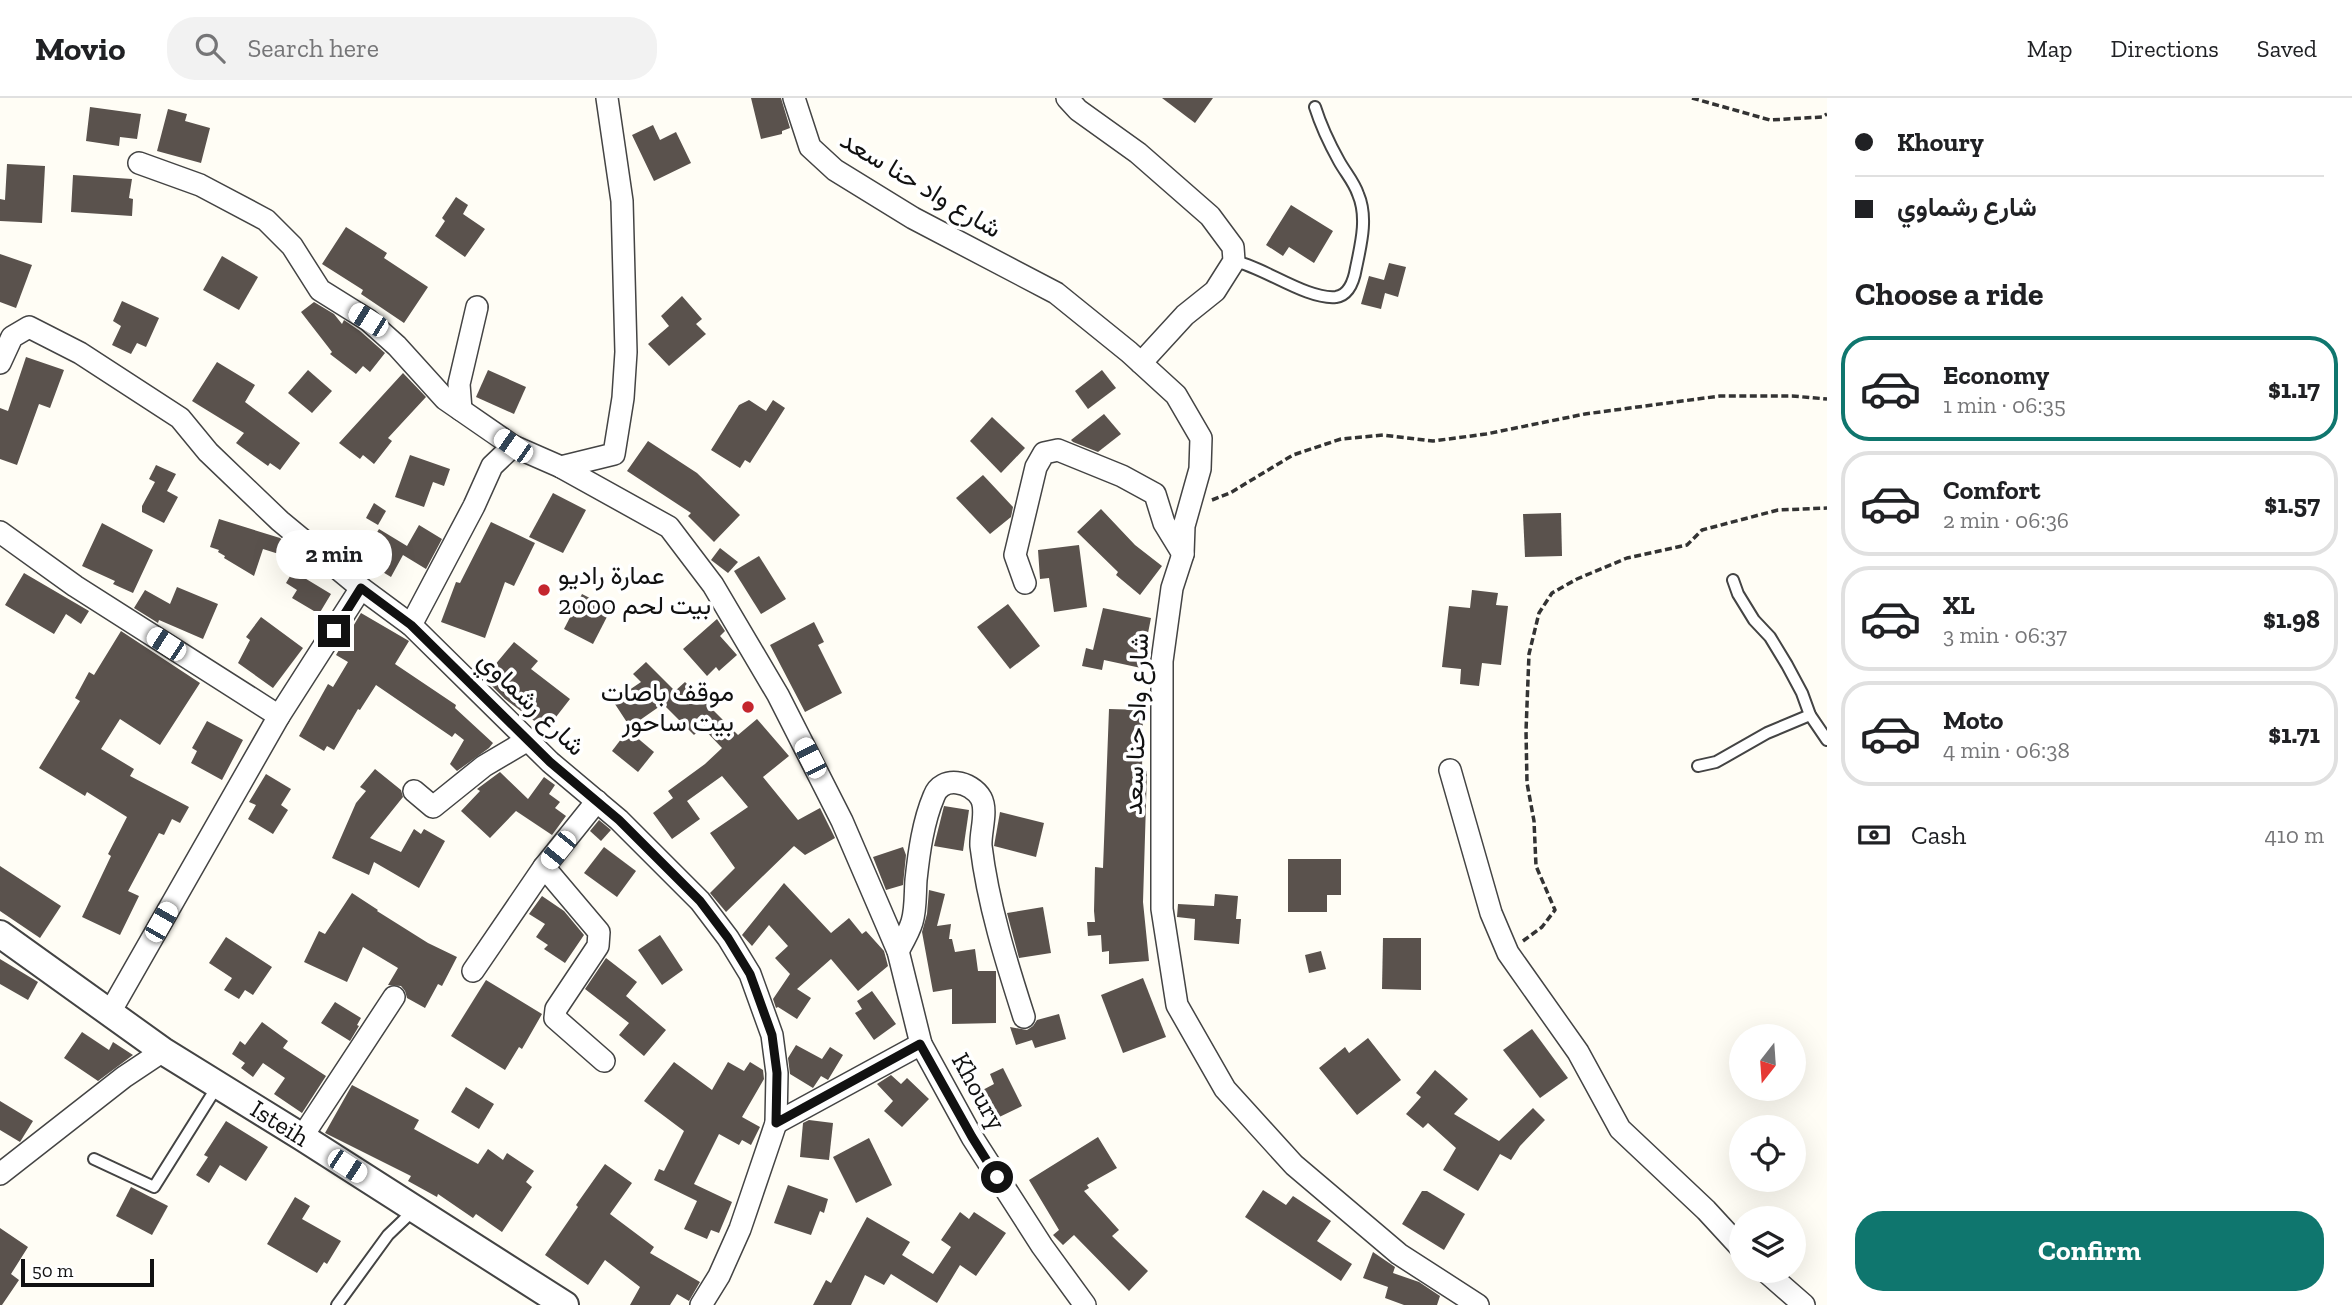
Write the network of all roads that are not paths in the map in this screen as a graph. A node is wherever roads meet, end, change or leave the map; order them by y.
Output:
1 (607, 98) edge
2 (794, 98) edge
3 (1067, 98) edge
4 (1315, 107) dead end
5 (139, 163) dead end
6 (1234, 261) junction
7 (477, 307) dead end
8 (0, 363) edge
9 (1141, 363) junction
10 (461, 410) junction
11 (513, 446) junction
12 (561, 467) junction
13 (0, 532) edge
14 (1183, 554) junction
15 (1733, 580) dead end
16 (1025, 583) dead end
17 (361, 588) junction
18 (411, 625) junction
19 (1810, 715) junction
20 (279, 716) junction
21 (528, 740) junction
22 (1827, 740) edge
23 (1698, 766) dead end
24 (1450, 770) dead end
25 (414, 792) dead end
26 (597, 801) junction
27 (544, 867) junction
28 (0, 934) edge
29 (898, 951) junction
30 (473, 971) dead end
31 (394, 997) dead end
32 (109, 1014) junction
33 (1024, 1017) dead end
34 (920, 1044) junction
35 (163, 1051) junction
36 (604, 1061) dead end
37 (218, 1086) junction
38 (776, 1123) junction
39 (302, 1137) junction
40 (94, 1159) dead end
41 (0, 1174) edge
42 (414, 1210) junction
43 (1729, 1235) edge
44 (1779, 1283) edge
45 (547, 1301) edge
46 (337, 1305) edge
47 (701, 1305) edge
48 (1084, 1305) edge
49 (1478, 1305) edge
50 (1804, 1305) edge

1 - 12 street
2 - 9 street, شارع واد حنا سعد
3 - 6 street
4 - 6 lane
5 - 10 street, Khoury
6 - 9 street
7 - 10 street
8 - 17 street, شارع رشماوي
9 - 14 street, شارع واد حنا سعد
10 - 11 street, Khoury
11 - 12 street, Khoury
11 - 18 street
12 - 29 street, Khoury
13 - 20 street
14 - 16 street
14 - 49 street, شارع واد حنا سعد
15 - 19 lane
17 - 18 street, شارع رشماوي
17 - 20 street
18 - 21 street, شارع رشماوي
19 - 22 lane
19 - 23 lane
20 - 32 street
21 - 25 street
21 - 26 street, شارع رشماوي
24 - 43 street
26 - 27 street
26 - 38 street, شارع رشماوي
27 - 30 street
27 - 36 street
28 - 32 street, Isteih
29 - 33 street
29 - 34 street, Khoury
31 - 39 street
32 - 35 street, Isteih
34 - 38 street
34 - 48 street, Khoury
35 - 37 street, Isteih
35 - 41 street
37 - 39 street, Isteih
37 - 40 lane
38 - 47 street, شارع رشماوي
39 - 42 street, Isteih
42 - 45 street, Isteih
42 - 46 lane
44 - 50 street

